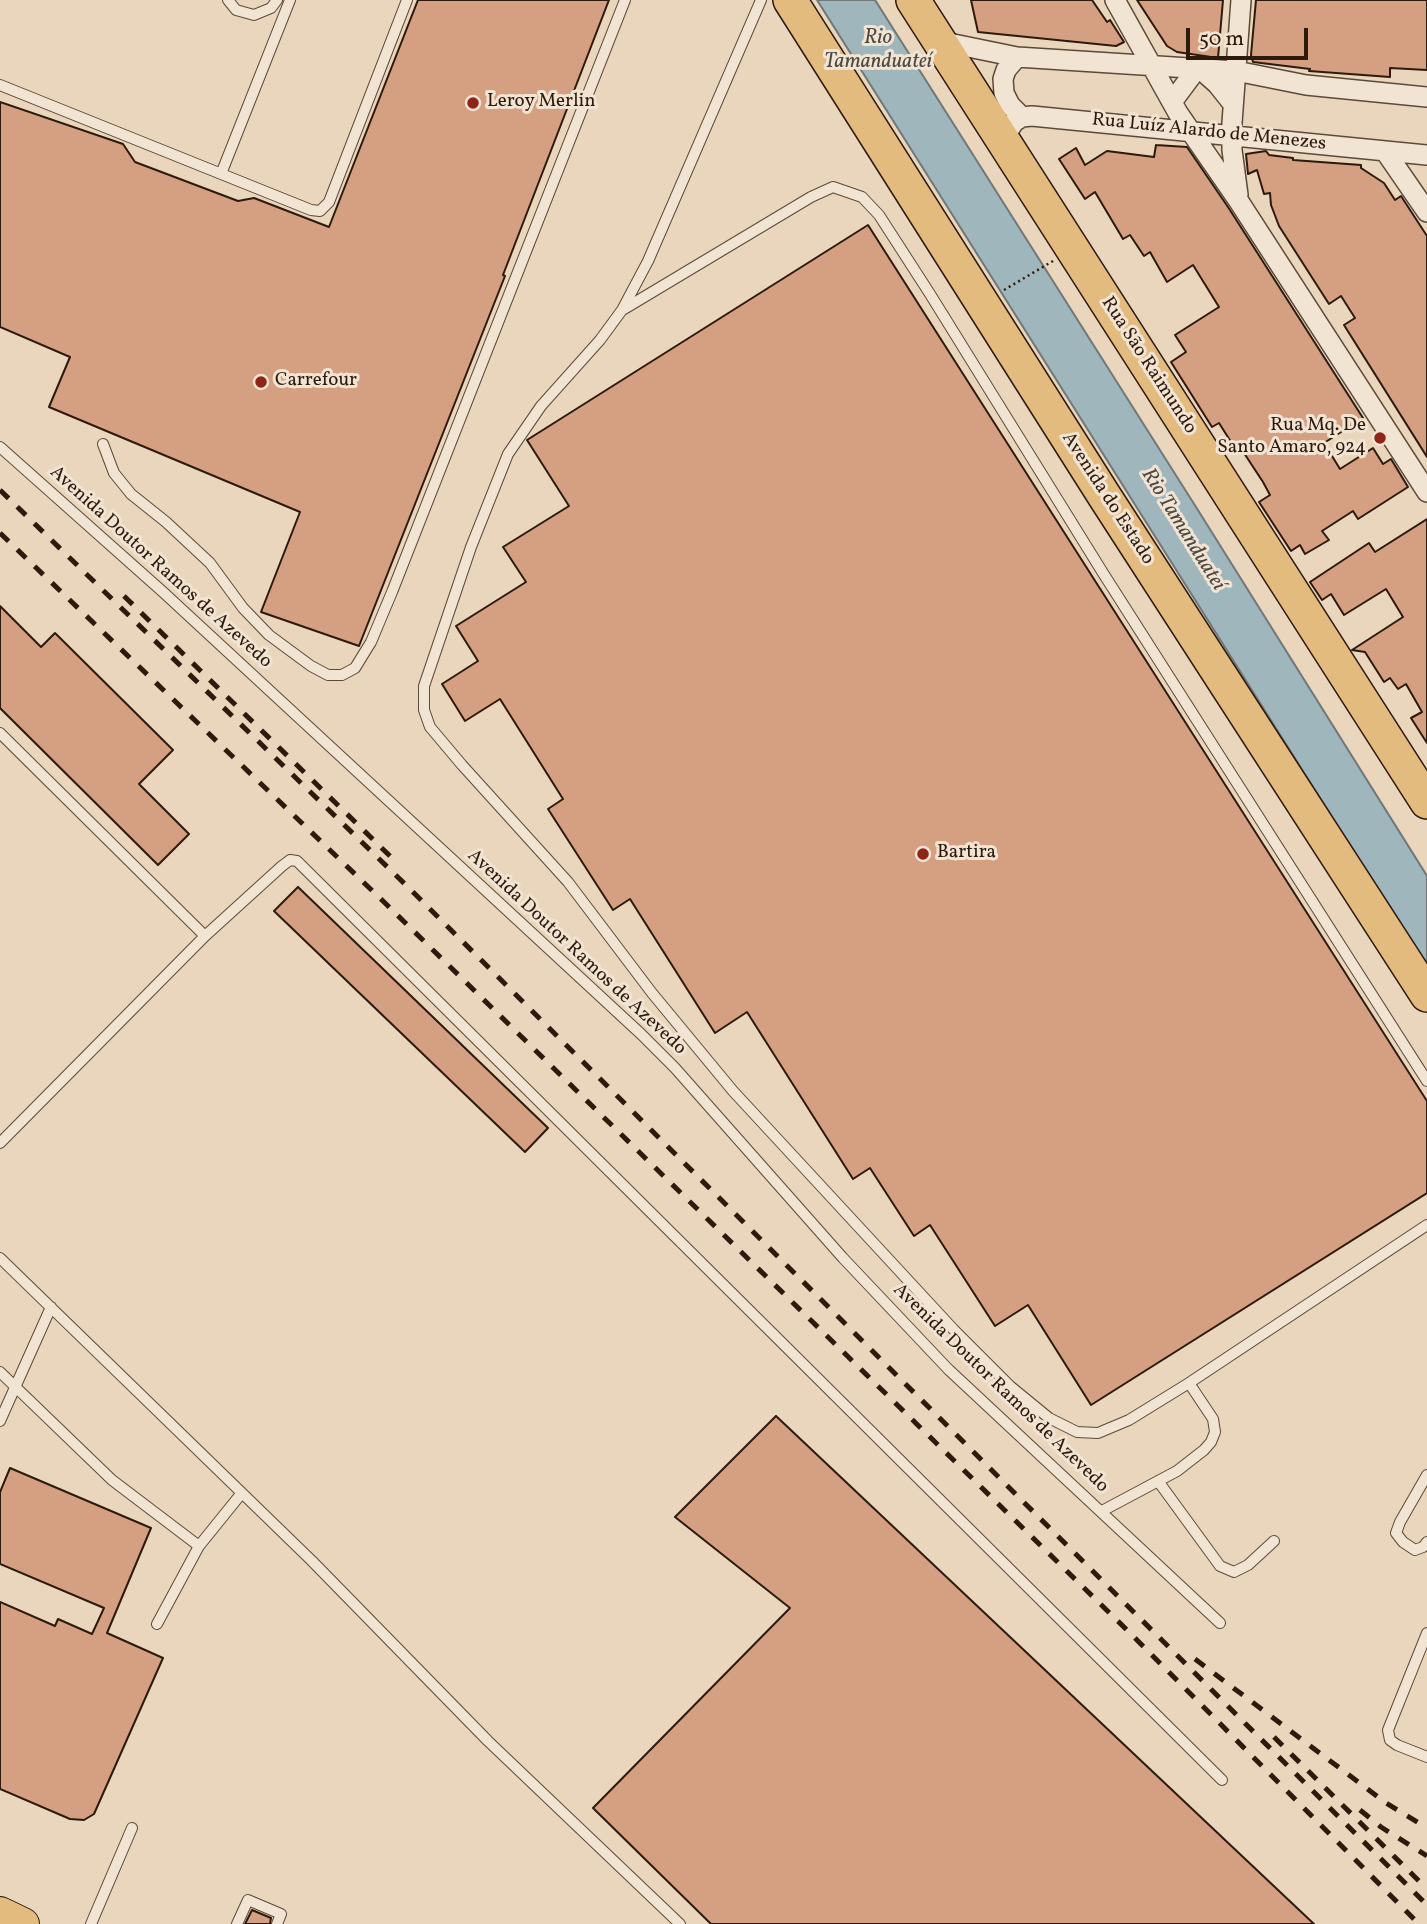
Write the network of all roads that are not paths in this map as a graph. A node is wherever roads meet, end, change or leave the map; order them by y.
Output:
1 (228, 0) edge
2 (277, 0) edge
3 (407, 0) edge
4 (625, 0) edge
5 (761, 0) edge
6 (790, 0) edge
7 (913, 0) edge
8 (1115, 0) edge
9 (1241, 0) edge
10 (289, 2) edge
11 (939, 41) junction
12 (1017, 57) junction
13 (1152, 65) junction
14 (1198, 67) junction
15 (1236, 71) junction
16 (0, 85) edge
17 (1427, 97) edge
18 (1172, 102) junction
19 (1233, 104) junction
20 (1012, 128) junction
21 (1191, 132) junction
22 (1232, 136) junction
23 (1385, 151) junction
24 (1427, 155) edge
25 (221, 174) junction
26 (1238, 200) junction
27 (1427, 212) edge
28 (622, 310) junction
29 (103, 444) dead end
30 (0, 447) edge
31 (1427, 492) edge
32 (0, 733) edge
33 (1427, 802) edge
34 (205, 936) junction
35 (1427, 995) edge
36 (1427, 1081) edge
37 (0, 1143) edge
38 (1427, 1225) edge
39 (0, 1258) edge
40 (51, 1307) junction
41 (0, 1372) edge
42 (1189, 1383) junction
43 (16, 1387) junction
44 (0, 1422) edge
45 (1427, 1475) edge
46 (1158, 1481) junction
47 (241, 1494) junction
48 (1102, 1511) junction
49 (1274, 1541) dead end
50 (1427, 1542) edge
51 (199, 1546) junction
52 (1220, 1623) dead end
53 (157, 1624) dead end
54 (1427, 1633) edge
55 (1427, 1757) edge
56 (1222, 1780) dead end
57 (132, 1828) dead end
58 (0, 1913) edge
59 (23, 1924) edge
60 (91, 1924) edge
61 (237, 1924) edge
62 (277, 1924) edge
63 (680, 1924) edge

1 - 2 lane
2 - 10 lane
3 - 25 lane
4 - 29 lane
5 - 28 lane
6 - 35 highway, Avenida do Estado
7 - 11 highway, Rua São Raimundo
8 - 13 street
9 - 15 street
10 - 25 lane
11 - 12 street
11 - 20 highway, Rua São Raimundo
12 - 13 street
12 - 20 street
13 - 14 street
13 - 18 street
14 - 15 street
14 - 18 street
14 - 19 street
15 - 17 street
15 - 19 street
16 - 25 lane
18 - 21 street
19 - 22 street
20 - 21 street, Rua Luíz Alardo de Menezes
20 - 33 highway, Rua São Raimundo
21 - 22 street, Rua Luíz Alardo de Menezes
21 - 26 street
22 - 23 street, Rua Luíz Alardo de Menezes
22 - 26 street
23 - 24 street, Rua Luíz Alardo de Menezes
23 - 27 street
26 - 31 street
28 - 36 lane
28 - 42 lane
30 - 48 lane, Avenida Doutor Ramos de Azevedo
32 - 34 lane
34 - 37 lane
34 - 56 lane
38 - 42 lane
39 - 40 lane
40 - 43 lane
40 - 47 lane
41 - 43 lane
42 - 46 lane
43 - 44 lane
43 - 51 lane
45 - 50 lane
46 - 48 lane
46 - 49 lane
47 - 51 lane
47 - 63 lane
48 - 52 lane, Avenida Doutor Ramos de Azevedo
51 - 53 lane
54 - 55 lane
57 - 60 lane
58 - 59 main road
61 - 62 lane

